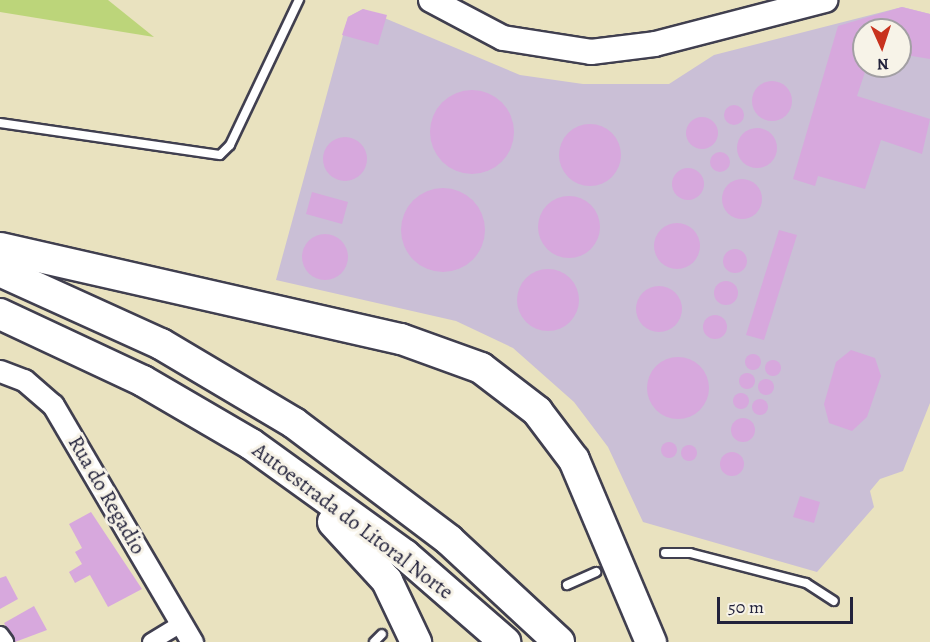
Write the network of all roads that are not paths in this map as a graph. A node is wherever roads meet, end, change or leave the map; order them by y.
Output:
1 (431, 0) edge
2 (825, 0) edge
3 (299, 1) edge
4 (0, 123) edge
5 (0, 248) edge
6 (0, 271) edge
7 (0, 314) edge
8 (0, 371) edge
9 (310, 484) junction
10 (665, 553) dead end
11 (596, 572) dead end
12 (567, 585) dead end
13 (834, 601) dead end
14 (186, 633) edge
15 (382, 634) dead end
16 (0, 635) edge
17 (5, 642) edge
18 (151, 642) edge
19 (374, 642) edge
20 (416, 642) edge
21 (505, 642) edge
22 (559, 642) edge
23 (651, 642) edge

1 - 2 main road
3 - 4 lane
5 - 23 highway
6 - 22 highway, Autoestrada do Litoral Norte
7 - 9 highway, Autoestrada do Litoral Norte
8 - 14 street, Rua do Regadio
9 - 20 highway
9 - 21 highway, Autoestrada do Litoral Norte
10 - 13 lane
11 - 12 lane
14 - 18 street
15 - 19 lane
16 - 17 street

